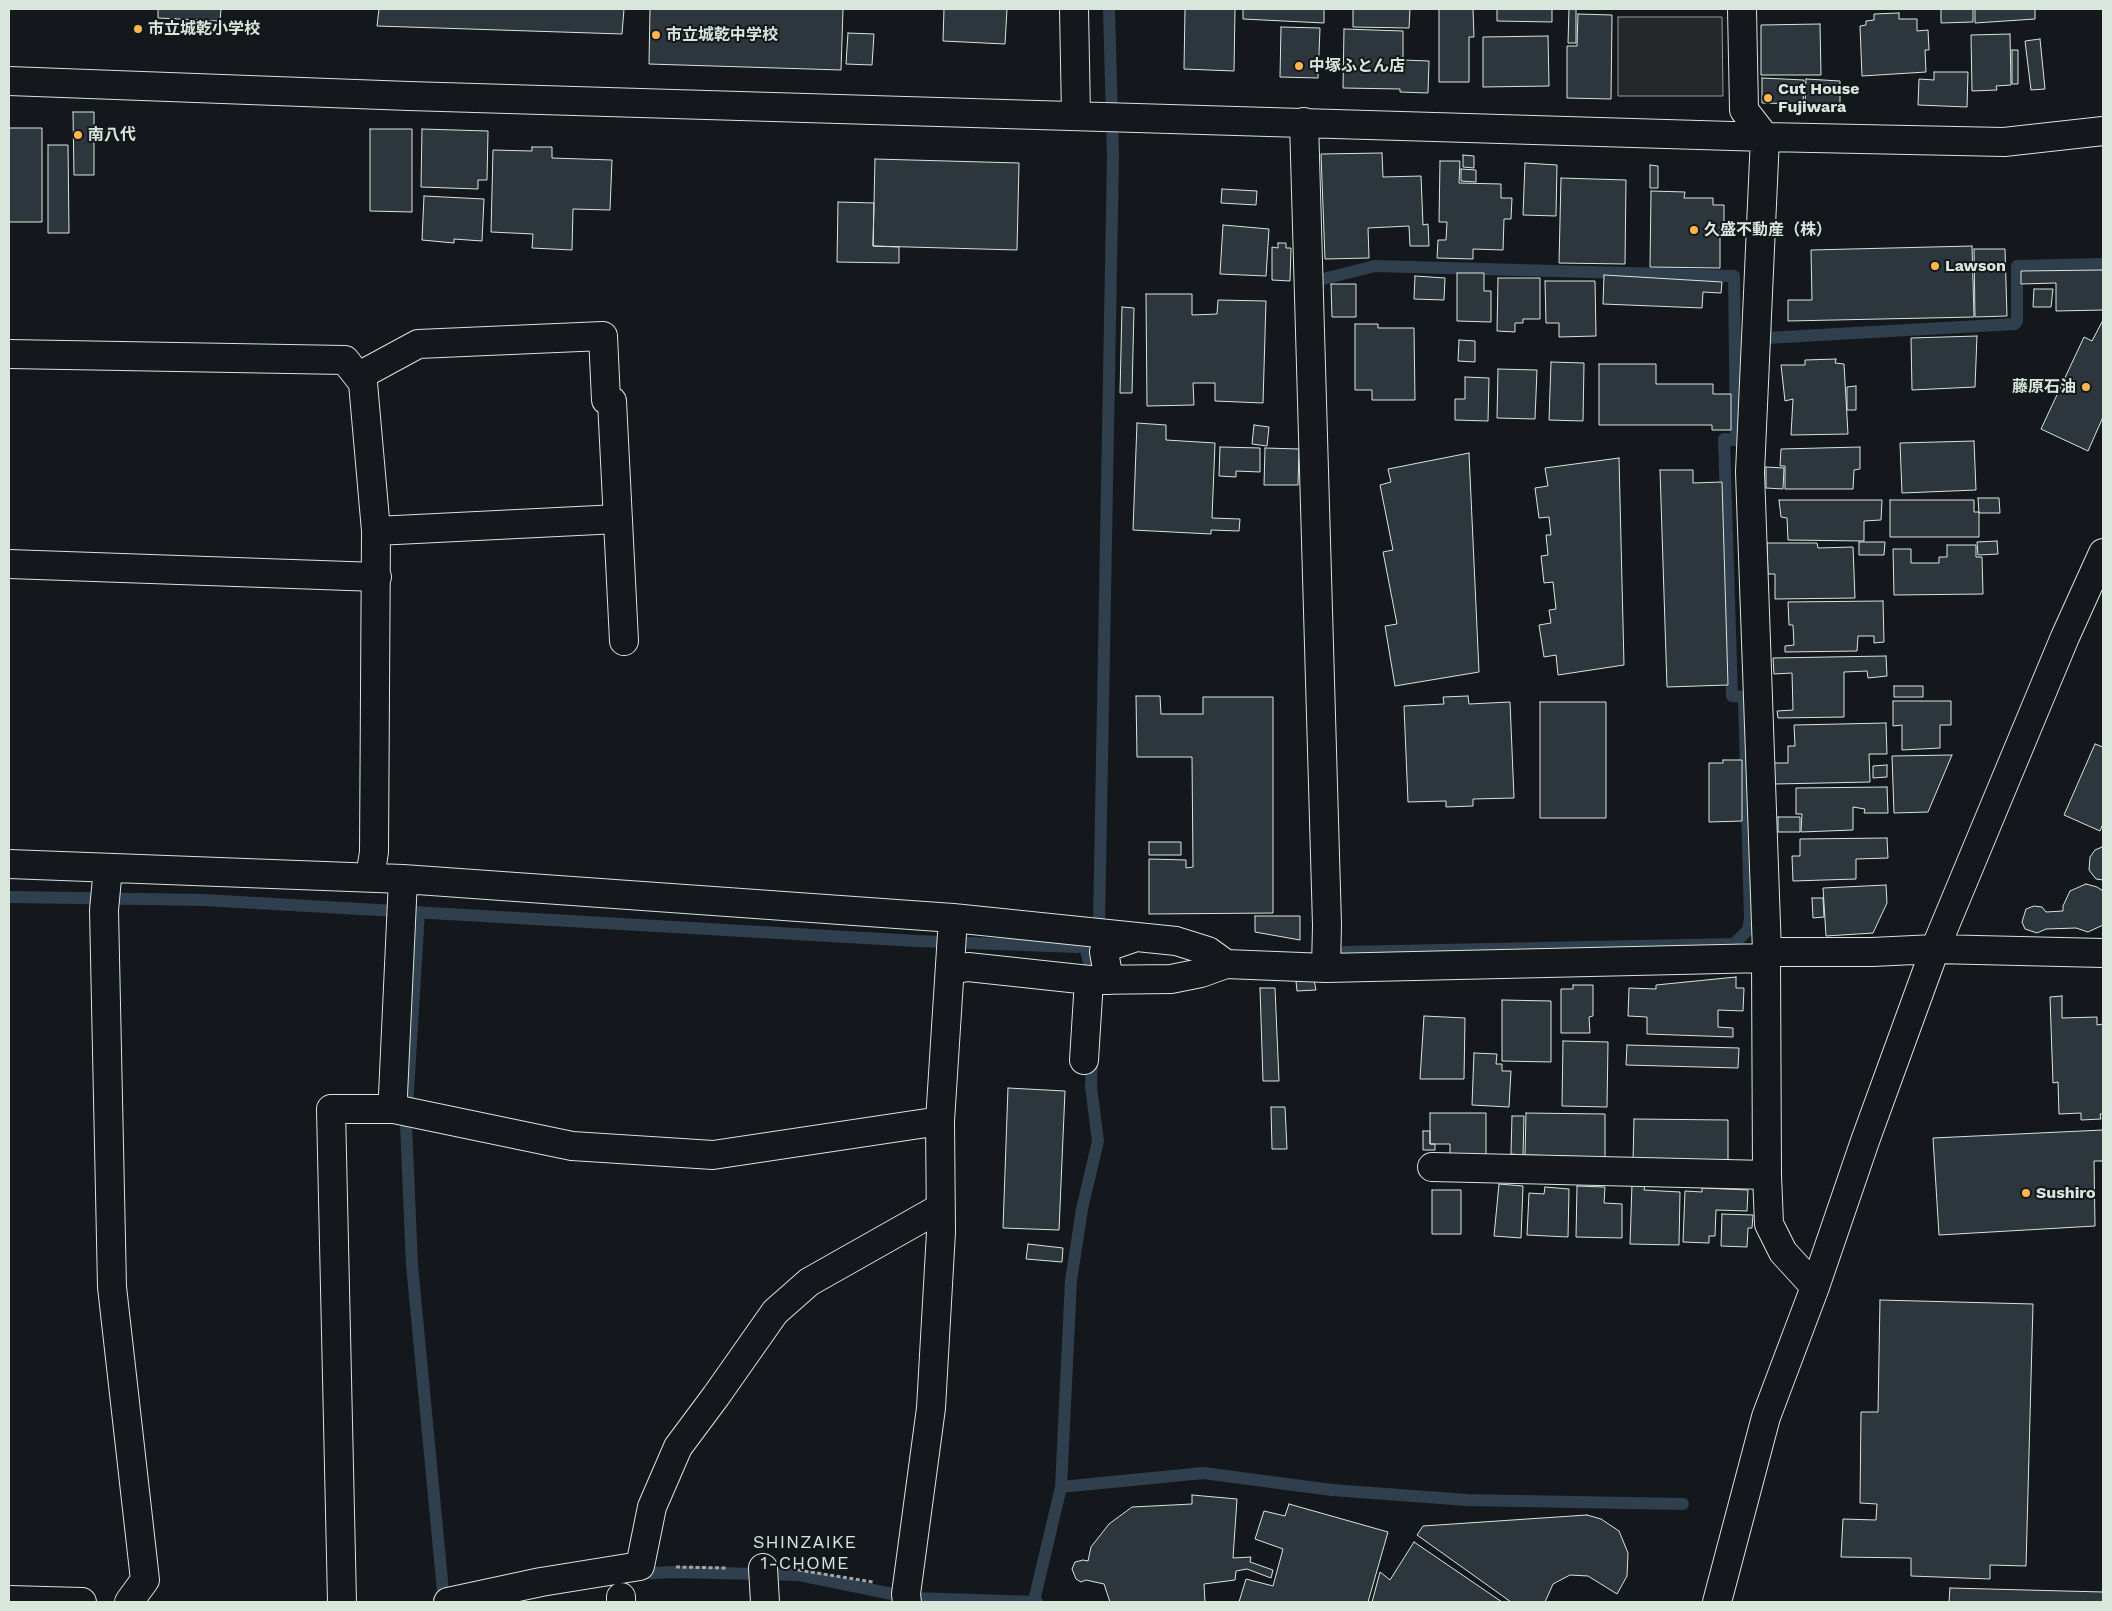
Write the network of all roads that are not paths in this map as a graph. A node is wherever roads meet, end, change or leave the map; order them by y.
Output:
1 (1074, 9) edge
2 (1742, 9) edge
3 (9, 81) edge
4 (1087, 116) junction
5 (1304, 122) junction
6 (2103, 131) edge
7 (1765, 137) junction
8 (9, 354) edge
9 (359, 376) junction
10 (618, 519) junction
11 (376, 531) junction
12 (2103, 553) edge
13 (9, 564) edge
14 (377, 577) junction
15 (624, 641) dead end
16 (9, 864) edge
17 (107, 873) junction
18 (370, 877) junction
19 (403, 888) junction
20 (952, 923) junction
21 (1127, 936) junction
22 (1767, 949) junction
23 (1935, 949) junction
24 (2103, 953) edge
25 (950, 963) junction
26 (1226, 964) junction
27 (1326, 968) junction
28 (1099, 980) junction
29 (1084, 1060) dead end
30 (394, 1109) junction
31 (940, 1121) junction
32 (1432, 1167) dead end
33 (1766, 1175) junction
34 (940, 1208) junction
35 (1815, 1287) junction
36 (763, 1568) dead end
37 (907, 1599) edge
38 (9, 1600) edge
39 (467, 1601) edge
40 (82, 1602) edge
41 (129, 1602) edge
42 (342, 1602) edge
43 (765, 1602) edge
44 (1717, 1602) edge

1 - 4 street
2 - 7 street
3 - 4 street
4 - 5 street
5 - 7 street
5 - 27 street
6 - 7 street
7 - 22 street
8 - 9 street
9 - 10 street
9 - 11 street
10 - 11 street
10 - 15 street
11 - 14 street
12 - 23 street
13 - 14 street
14 - 18 street
16 - 17 street
17 - 18 street
17 - 41 street
18 - 19 street
19 - 20 street
19 - 30 street
20 - 21 street
20 - 25 street
21 - 26 street
21 - 28 street
22 - 23 street
22 - 27 street
22 - 33 street
23 - 24 street
23 - 35 street
25 - 28 street
25 - 31 street
26 - 27 street
26 - 28 street
28 - 29 street
30 - 31 street
30 - 42 street
31 - 34 street
32 - 33 street
33 - 35 street
34 - 37 street
34 - 39 street
35 - 44 street
36 - 43 street
38 - 40 street

